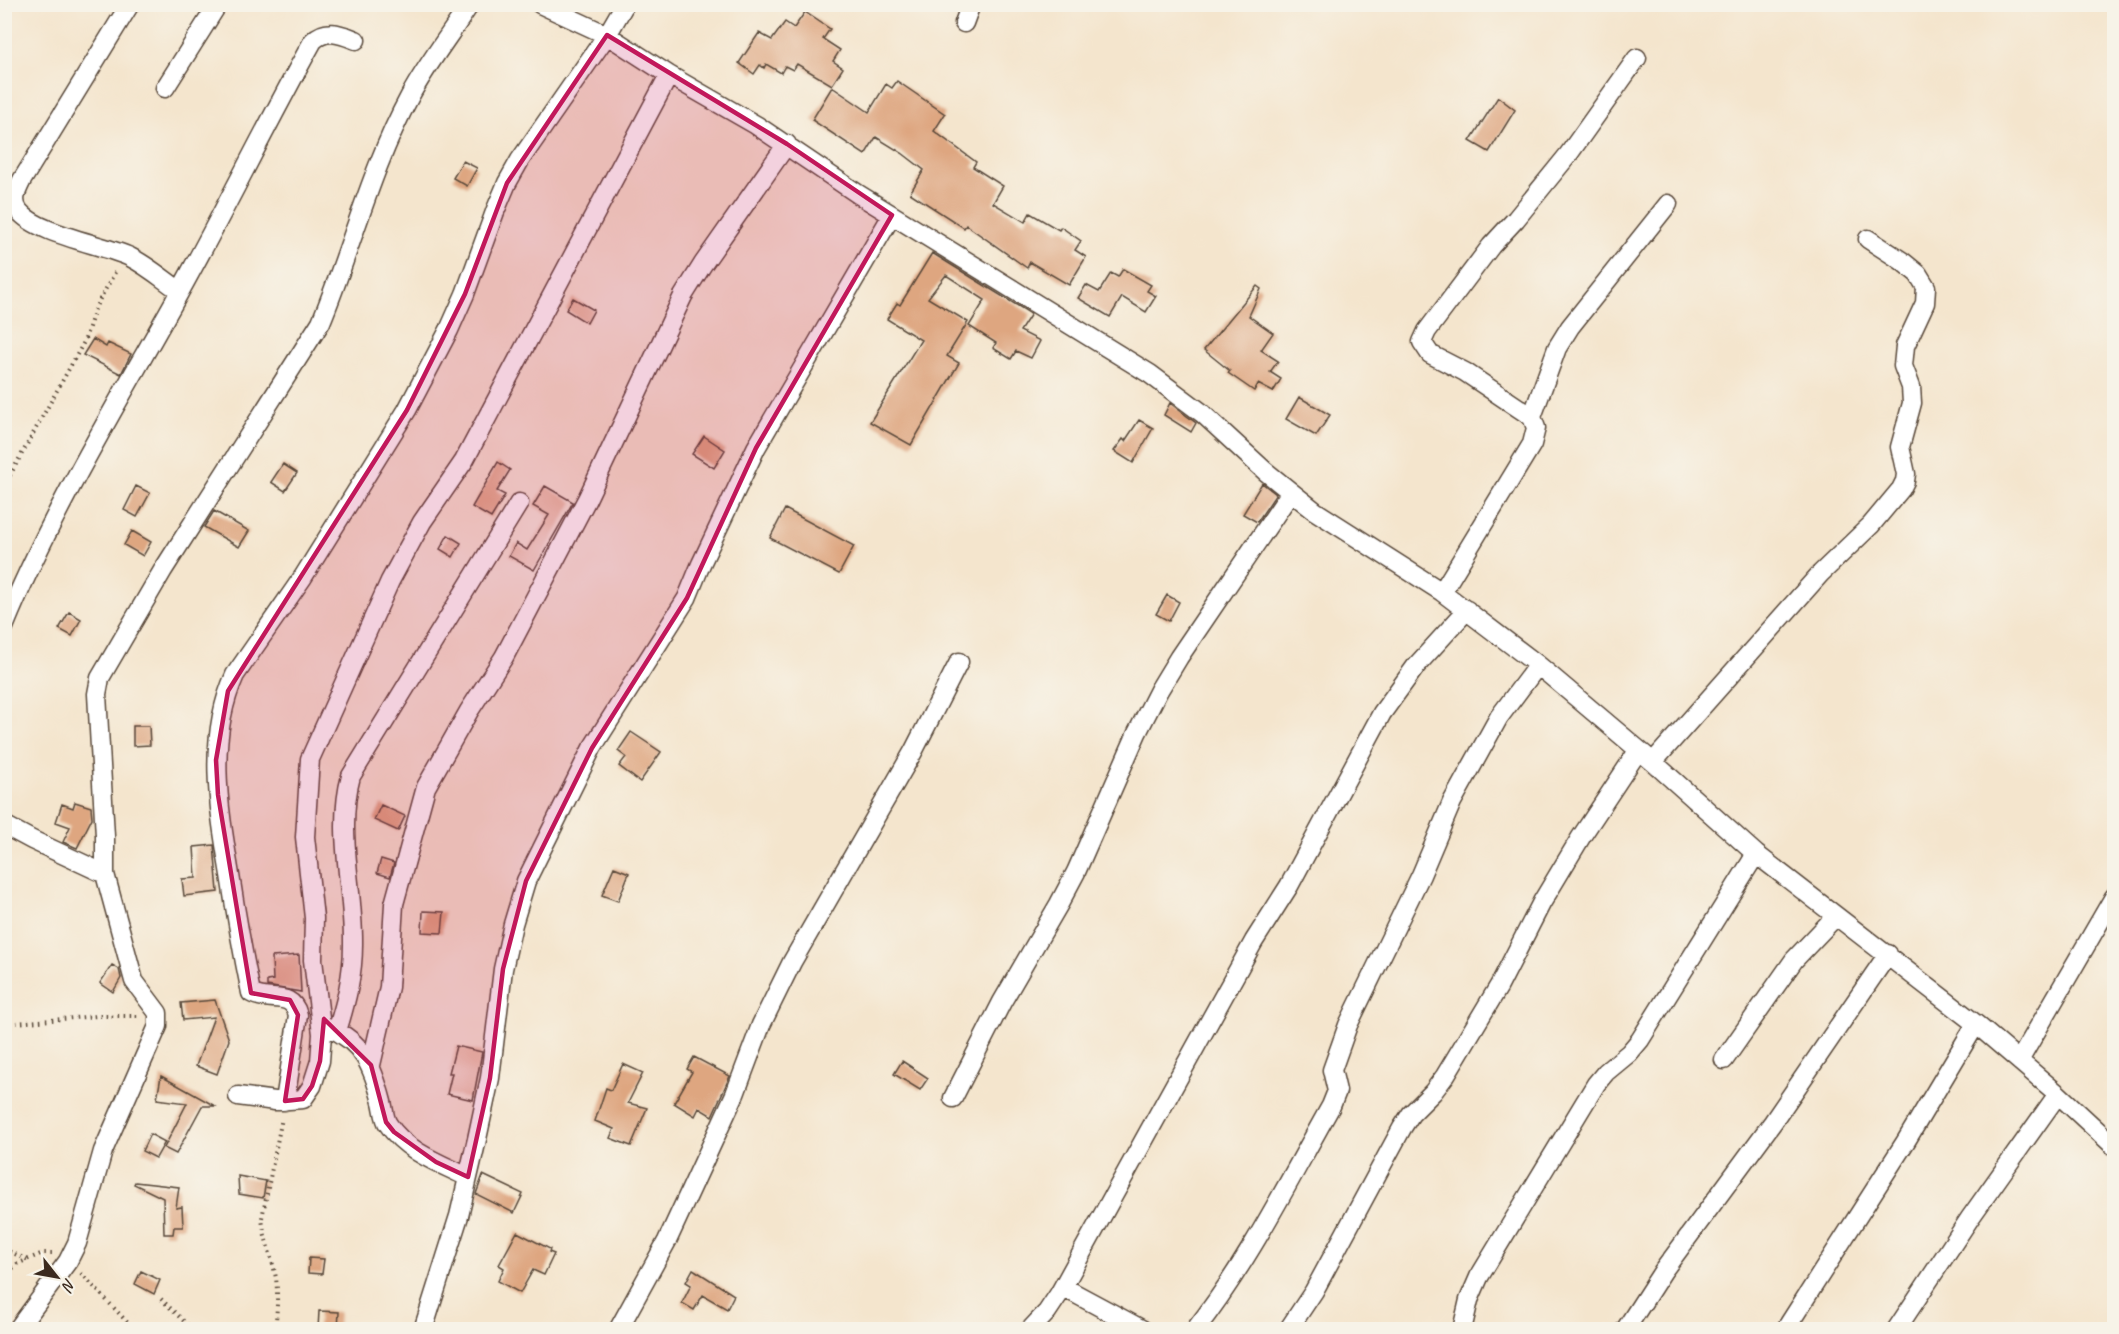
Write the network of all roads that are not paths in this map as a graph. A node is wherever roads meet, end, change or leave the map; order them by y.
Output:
1 (130, 4) edge
2 (218, 4) edge
3 (470, 4) edge
4 (540, 4) edge
5 (625, 4) edge
6 (971, 4) edge
7 (964, 23) dead end
8 (607, 35) junction
9 (356, 40) dead end
10 (1637, 58) dead end
11 (669, 75) junction
12 (165, 88) dead end
13 (787, 144) junction
14 (15, 202) junction
15 (1668, 204) dead end
16 (891, 214) junction
17 (4, 218) edge
18 (1868, 239) dead end
19 (180, 291) junction
20 (1532, 417) junction
21 (1291, 492) junction
22 (519, 503) dead end
23 (1442, 592) junction
24 (1467, 610) junction
25 (4, 627) edge
26 (959, 662) dead end
27 (1538, 665) junction
28 (1638, 751) junction
29 (1653, 762) junction
30 (4, 825) edge
31 (1756, 854) junction
32 (105, 874) junction
33 (2115, 897) edge
34 (1836, 916) junction
35 (1888, 954) junction
36 (1976, 1024) junction
37 (329, 1027) junction
38 (1724, 1060) dead end
39 (2019, 1061) junction
40 (371, 1065) junction
41 (2058, 1094) junction
42 (238, 1096) dead end
43 (953, 1098) dead end
44 (285, 1101) junction
45 (2115, 1146) edge
46 (468, 1177) junction
47 (1063, 1287) junction
48 (17, 1329) edge
49 (423, 1329) edge
50 (618, 1329) edge
51 (1030, 1329) edge
52 (1143, 1329) edge
53 (1195, 1329) edge
54 (1288, 1329) edge
55 (1462, 1329) edge
56 (1625, 1329) edge
57 (1785, 1329) edge
58 (1896, 1329) edge

1 - 14 street
2 - 12 street
3 - 32 street
4 - 8 street
5 - 8 street
6 - 7 street
8 - 11 street
8 - 44 street
9 - 19 street
10 - 20 street
11 - 13 street
11 - 37 street
13 - 16 street
13 - 40 street
14 - 17 street
14 - 19 street
15 - 20 street
16 - 21 street
16 - 46 street
18 - 29 street
19 - 25 street
20 - 23 street
21 - 23 street
21 - 43 street
22 - 37 street
23 - 24 street
24 - 27 street
24 - 47 street
26 - 50 street
27 - 28 street
27 - 53 street
28 - 29 street
28 - 54 street
29 - 31 street
30 - 32 street
31 - 34 street
31 - 55 street
32 - 48 street
33 - 39 street
34 - 35 street
34 - 38 street
35 - 36 street
35 - 56 street
36 - 39 street
36 - 57 street
37 - 40 street
37 - 44 street
39 - 41 street
40 - 46 street
41 - 45 street
41 - 58 street
42 - 44 street
46 - 49 street
47 - 51 street
47 - 52 street

